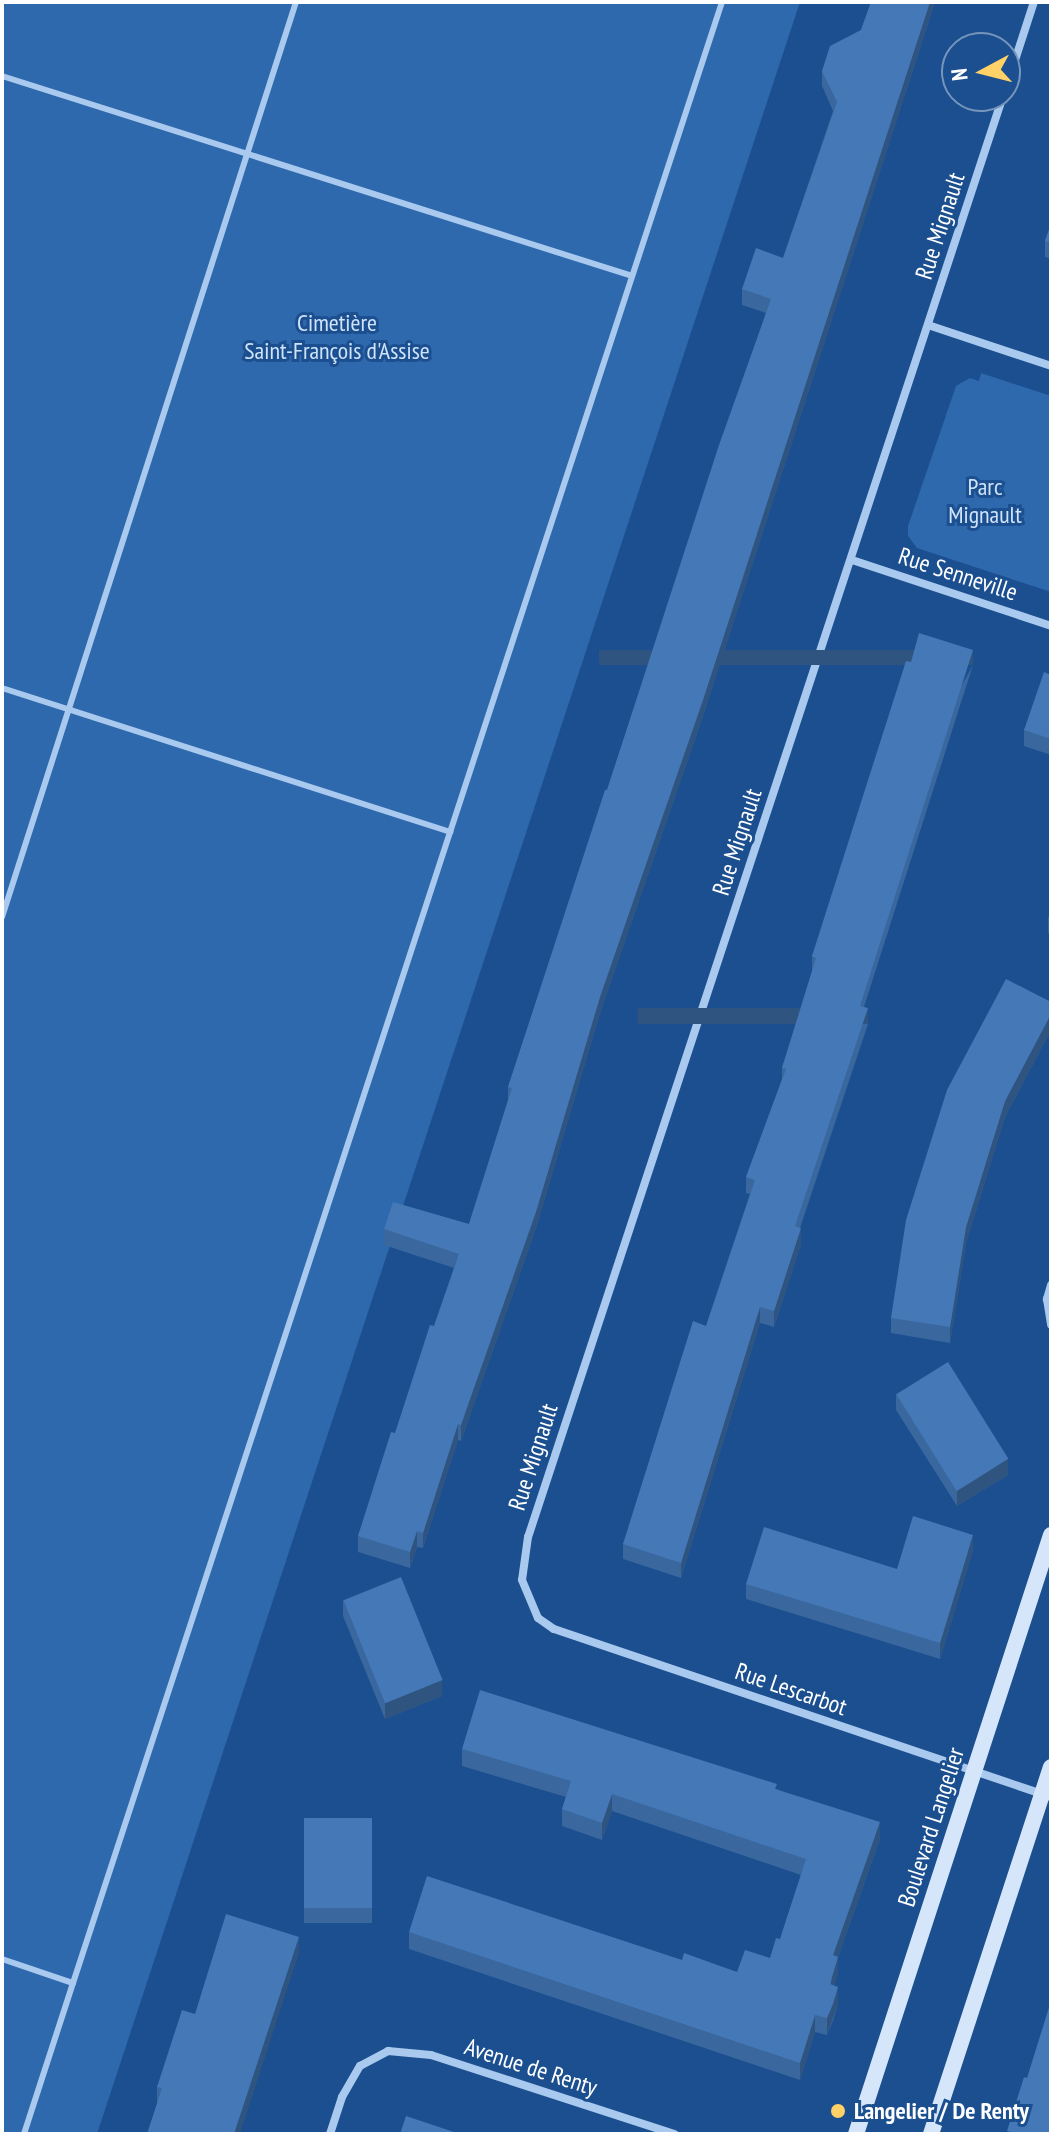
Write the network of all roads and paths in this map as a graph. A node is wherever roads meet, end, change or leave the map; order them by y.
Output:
1 (296, 2) edge
2 (722, 2) edge
3 (1034, 2) edge
4 (1021, 42) edge
5 (2, 76) edge
6 (998, 112) edge
7 (247, 152) junction
8 (632, 276) junction
9 (928, 325) junction
10 (1051, 366) edge
11 (852, 560) junction
12 (1051, 626) edge
13 (2, 688) edge
14 (67, 707) junction
15 (450, 832) junction
16 (2, 917) edge
17 (1051, 1285) edge
18 (1051, 1325) edge
19 (1051, 1535) edge
20 (529, 1601) joint
21 (1051, 1767) edge
22 (974, 1772) junction
23 (1046, 1796) edge
24 (2, 1959) edge
25 (73, 1983) junction
26 (24, 2134) edge
27 (330, 2134) edge
28 (674, 2134) edge
29 (856, 2134) edge
30 (931, 2134) edge

1 - 7 lane
2 - 8 lane
3 - 4 street, Rue Mignault
5 - 7 lane
6 - 9 street, Rue Mignault
7 - 8 lane
7 - 14 lane
8 - 15 lane
9 - 10 street
9 - 11 street, Rue Mignault
11 - 12 street, Rue Senneville
11 - 20 street, Rue Mignault
13 - 14 lane
14 - 15 lane
14 - 16 lane
15 - 25 lane
17 - 18 street
19 - 22 main road, Boulevard Langelier
20 - 22 street, Rue Lescarbot
21 - 23 main road
22 - 23 street, Rue Lescarbot
22 - 29 main road, Boulevard Langelier
23 - 30 main road
24 - 25 lane
25 - 26 lane
27 - 28 street, Avenue de Renty

